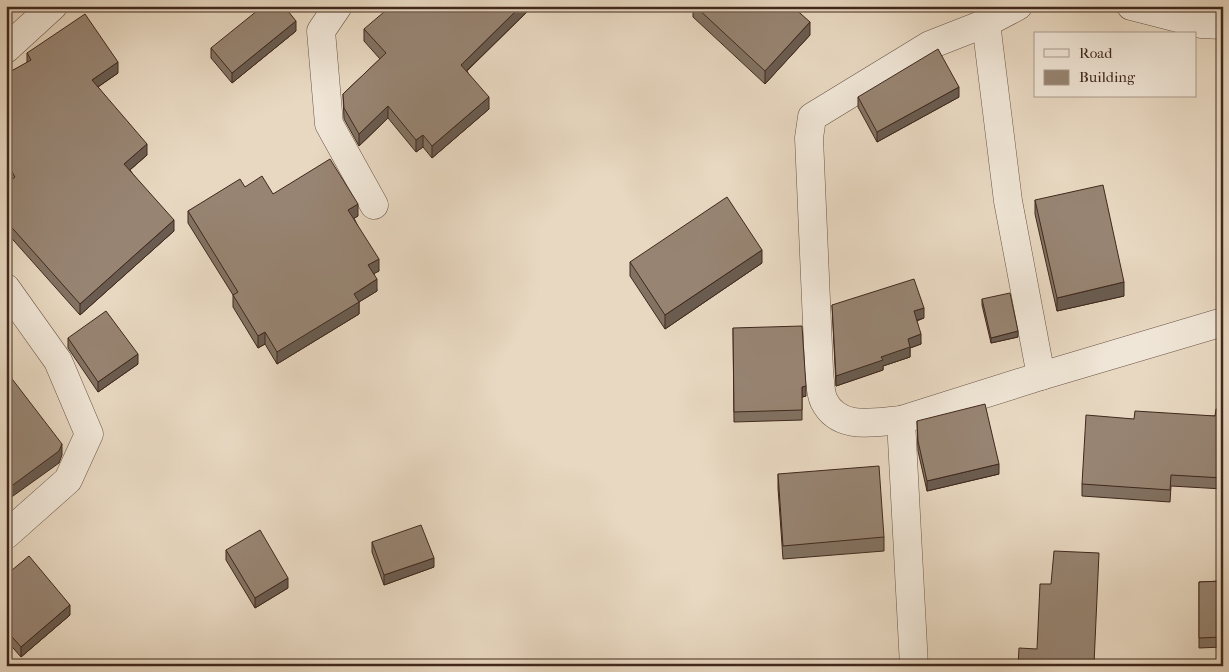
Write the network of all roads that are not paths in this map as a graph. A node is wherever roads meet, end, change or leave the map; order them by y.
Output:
1 (53, 6) edge
2 (338, 6) edge
3 (1018, 6) edge
4 (1131, 6) edge
5 (986, 24) junction
6 (1223, 25) edge
7 (6, 49) edge
8 (374, 205) dead end
9 (6, 288) edge
10 (1223, 322) edge
11 (1041, 376) junction
12 (901, 420) junction
13 (6, 535) edge
14 (914, 666) edge

1 - 7 street
2 - 8 street
3 - 5 street
4 - 6 street
5 - 11 street
5 - 12 street
9 - 13 street
10 - 11 street
11 - 12 street
12 - 14 street

